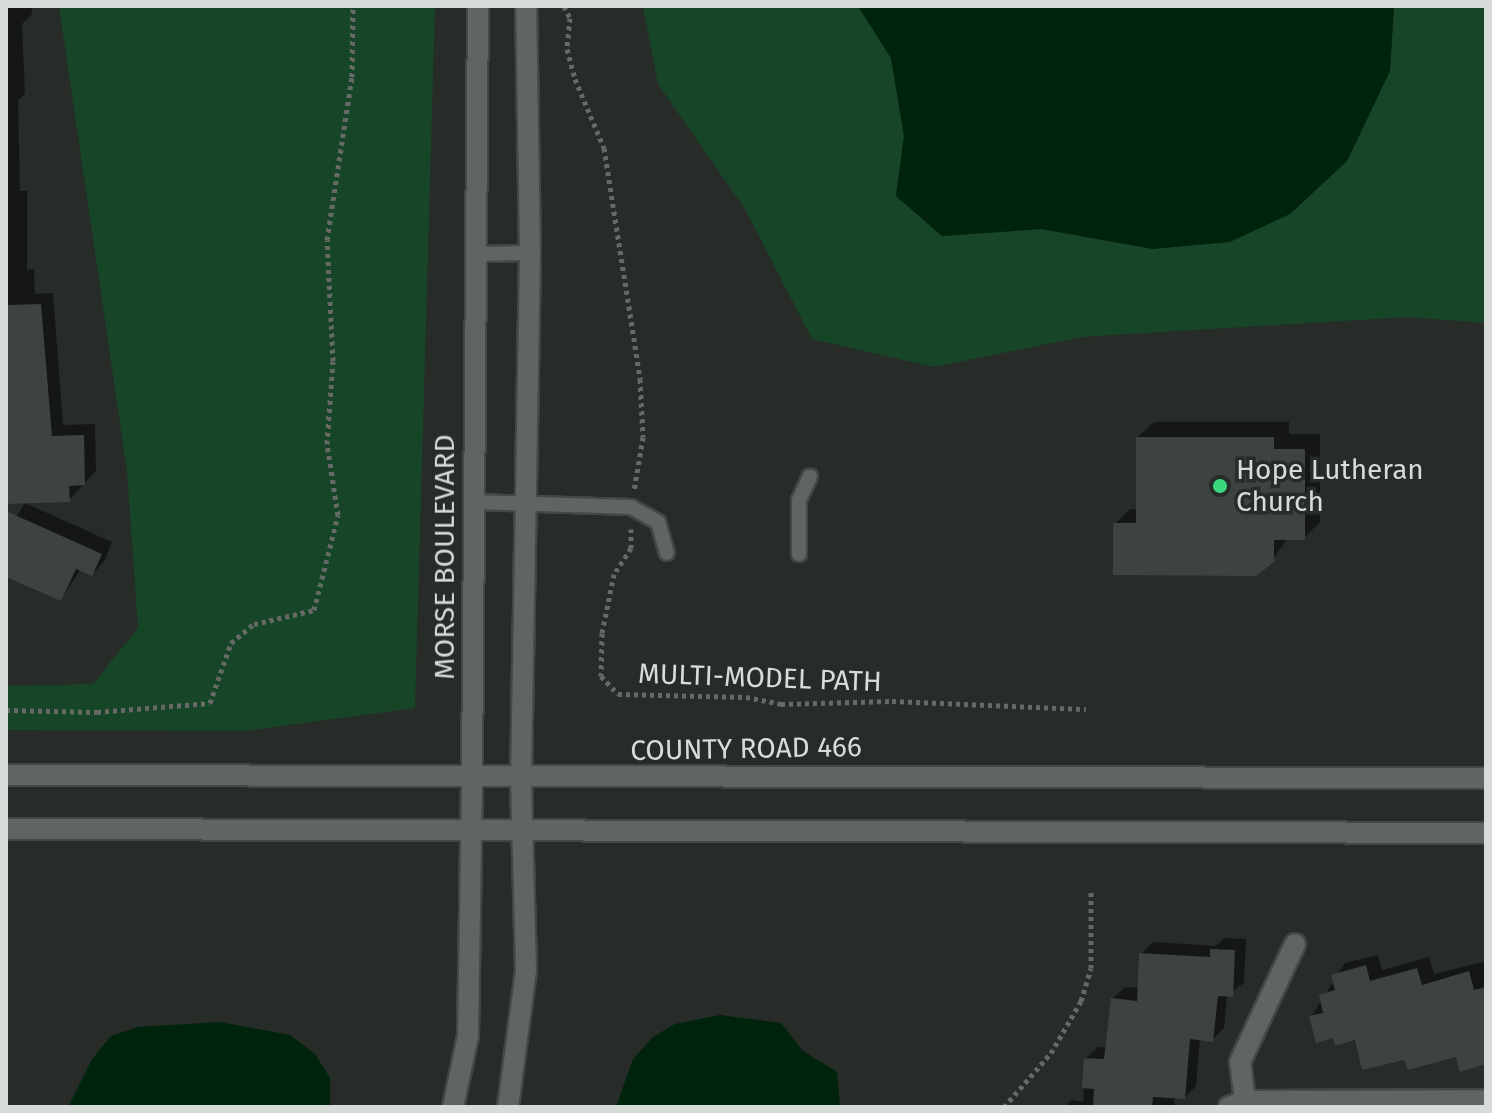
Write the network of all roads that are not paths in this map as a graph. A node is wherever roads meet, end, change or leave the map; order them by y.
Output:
1 (478, 6) edge
2 (526, 6) edge
3 (530, 253) junction
4 (476, 254) junction
5 (810, 476) dead end
6 (474, 502) junction
7 (527, 504) junction
8 (667, 553) dead end
9 (799, 554) dead end
10 (6, 775) edge
11 (1486, 778) edge
12 (472, 779) junction
13 (521, 780) junction
14 (6, 829) edge
15 (471, 832) junction
16 (1486, 833) edge
17 (523, 834) junction
18 (1295, 944) dead end
19 (1486, 1100) edge
20 (1237, 1104) edge
21 (453, 1107) edge
22 (508, 1107) edge

1 - 4 main road, MORSE BOULEVARD
2 - 3 main road
3 - 4 lane
3 - 7 main road
4 - 6 main road, MORSE BOULEVARD
5 - 9 lane
6 - 7 lane
6 - 12 main road, MORSE BOULEVARD
7 - 8 lane
7 - 13 main road
10 - 12 main road, COUNTY ROAD 466
11 - 13 main road, COUNTY ROAD 466
12 - 13 main road, COUNTY ROAD 466
12 - 15 main road, MORSE BOULEVARD
13 - 17 main road
14 - 15 main road
15 - 17 main road
15 - 21 main road, MORSE BOULEVARD
16 - 17 main road
17 - 22 main road
18 - 20 main road
19 - 20 main road

